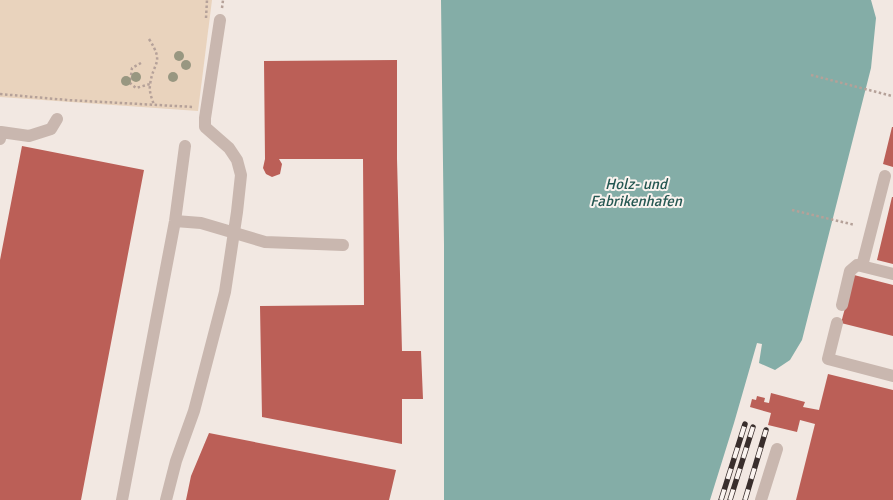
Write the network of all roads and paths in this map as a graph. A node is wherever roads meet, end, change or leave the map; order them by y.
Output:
1 (207, 0) edge
2 (206, 19) dead end
3 (220, 20) dead end
4 (149, 39) dead end
5 (140, 63) dead end
6 (811, 75) dead end
7 (150, 84) junction
8 (0, 94) edge
9 (892, 96) dead end
10 (196, 98) dead end
11 (154, 105) junction
12 (57, 118) dead end
13 (0, 139) edge
14 (185, 146) dead end
15 (885, 176) dead end
16 (792, 210) dead end
17 (175, 221) junction
18 (855, 225) dead end
19 (234, 234) junction
20 (343, 245) dead end
21 (862, 266) junction
22 (893, 274) edge
23 (842, 305) dead end
24 (837, 324) dead end
25 (893, 376) edge
26 (777, 449) dead end
27 (122, 500) edge
28 (166, 500) edge
29 (761, 500) edge

1 - 2 path
3 - 19 lane
4 - 7 path
5 - 7 path
6 - 9 path
7 - 11 path
8 - 11 path
10 - 11 path
12 - 13 lane
14 - 17 lane
15 - 21 lane
16 - 18 path
17 - 19 lane
17 - 27 lane
19 - 20 lane
19 - 28 lane
21 - 22 lane
21 - 23 lane
24 - 25 lane
26 - 29 lane

